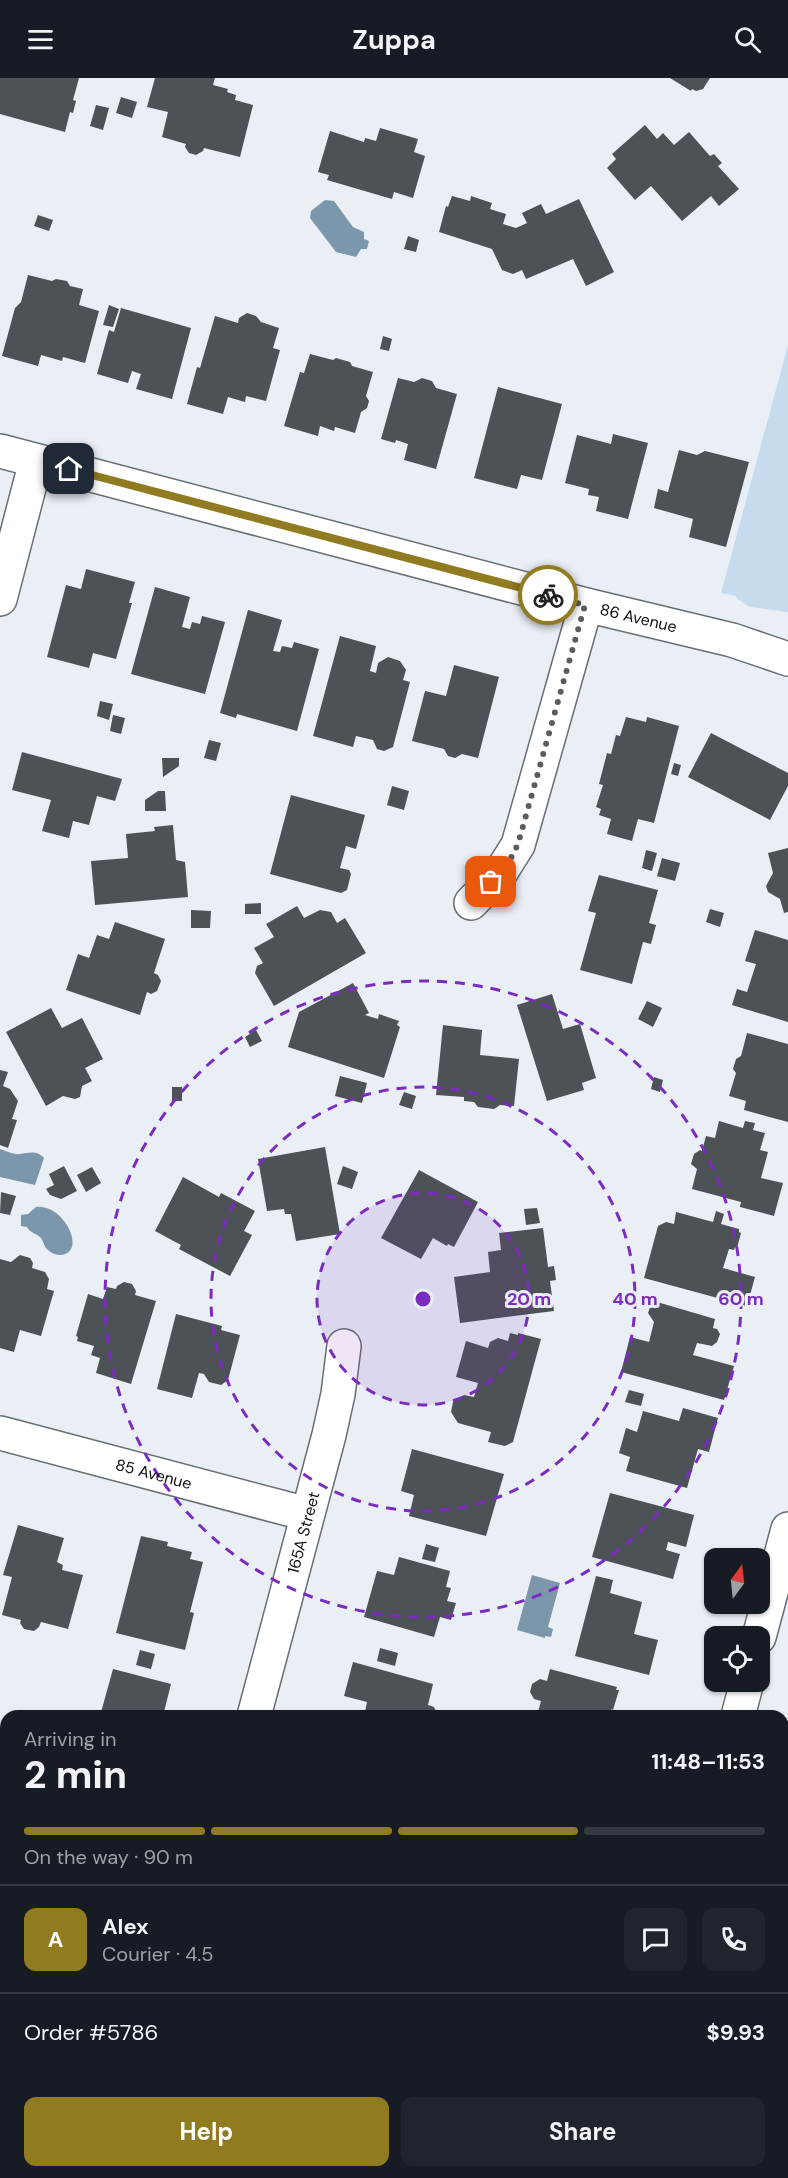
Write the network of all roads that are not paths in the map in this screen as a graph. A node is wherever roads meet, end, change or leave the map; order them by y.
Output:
1 (0, 451) edge
2 (36, 461) junction
3 (0, 599) edge
4 (585, 605) junction
5 (788, 659) edge
6 (471, 903) dead end
7 (344, 1346) dead end
8 (0, 1433) edge
9 (307, 1514) junction
10 (788, 1528) edge
11 (762, 1626) edge
12 (744, 1692) edge
13 (256, 1710) edge
14 (740, 1710) edge

1 - 2 street, 86 Avenue
2 - 3 street
2 - 4 street, 86 Avenue
4 - 5 street, 86 Avenue
4 - 6 street
7 - 9 street, 165A Street
8 - 9 street, 85 Avenue
9 - 13 street, 165A Street
10 - 11 street
12 - 14 street

